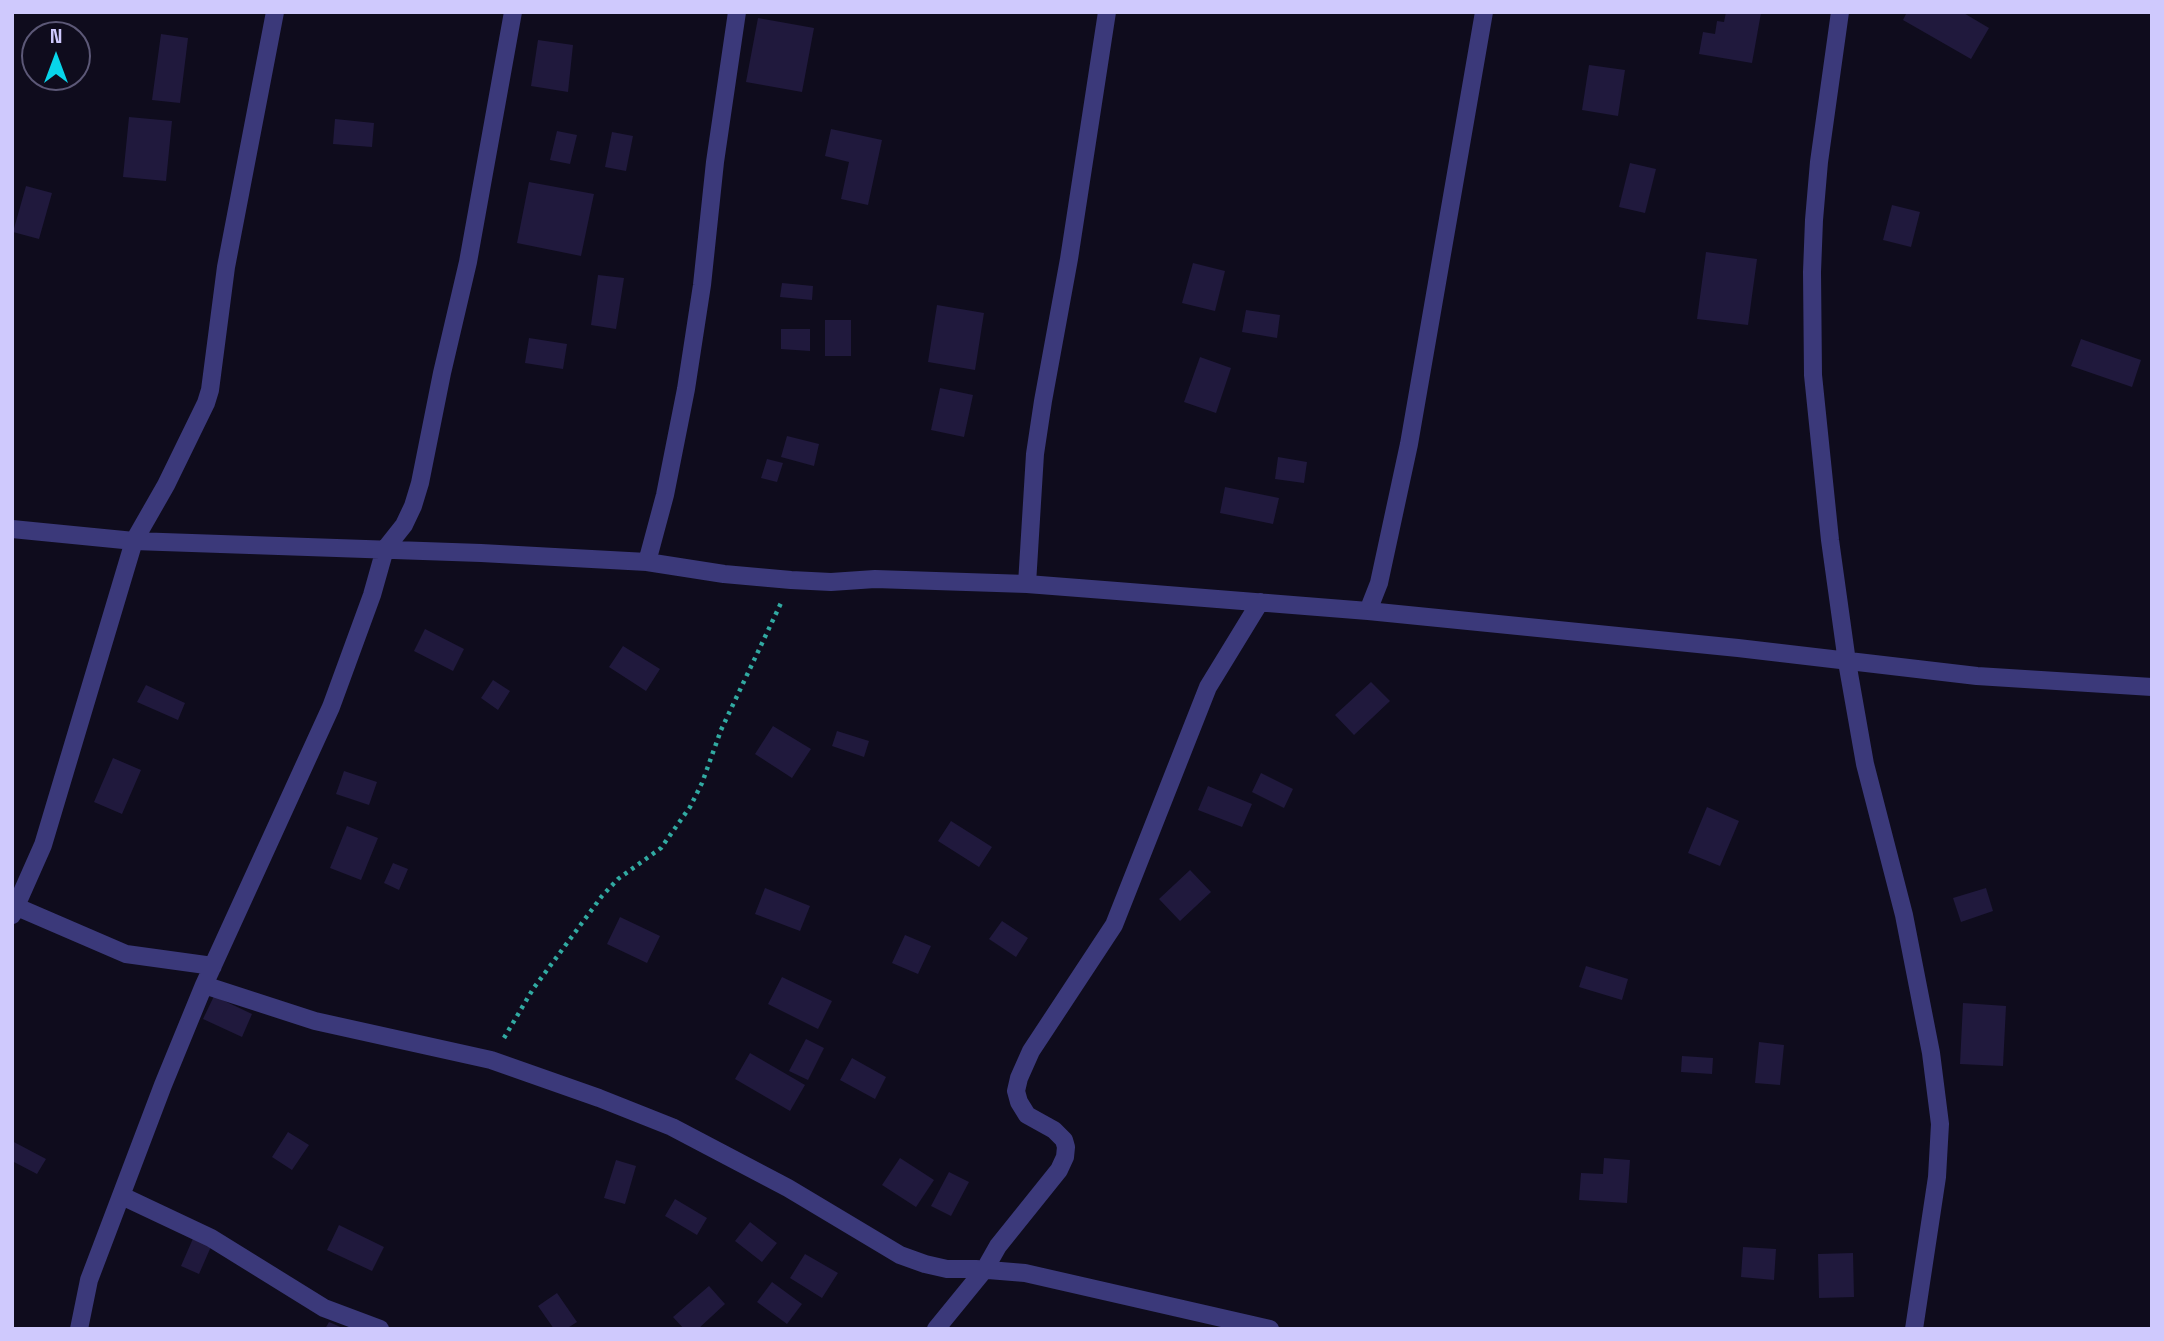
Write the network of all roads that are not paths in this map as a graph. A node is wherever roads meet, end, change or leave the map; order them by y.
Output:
1 (275, 12) edge
2 (513, 12) edge
3 (737, 12) edge
4 (1107, 12) edge
5 (1484, 12) edge
6 (1840, 12) edge
7 (12, 528) edge
8 (134, 541) junction
9 (385, 549) junction
10 (647, 562) junction
11 (1027, 584) junction
12 (1260, 602) junction
13 (1368, 611) junction
14 (1847, 662) junction
15 (2152, 687) edge
16 (14, 911) edge
17 (213, 967) junction
18 (204, 985) junction
19 (122, 1196) junction
20 (985, 1269) junction
21 (79, 1329) edge
22 (380, 1329) edge
23 (936, 1329) edge
24 (1270, 1329) edge
25 (1914, 1329) edge

1 - 8 street
2 - 9 street
3 - 10 street
4 - 11 street
5 - 13 street
6 - 14 street
7 - 8 street
8 - 9 street
8 - 16 street
9 - 10 street
9 - 17 street
10 - 11 street
11 - 12 street
12 - 13 street
12 - 20 street
13 - 14 street
14 - 15 street
14 - 25 street
16 - 17 street
17 - 18 street
18 - 19 street
18 - 20 street
19 - 21 street
19 - 22 street
20 - 23 street
20 - 24 street

